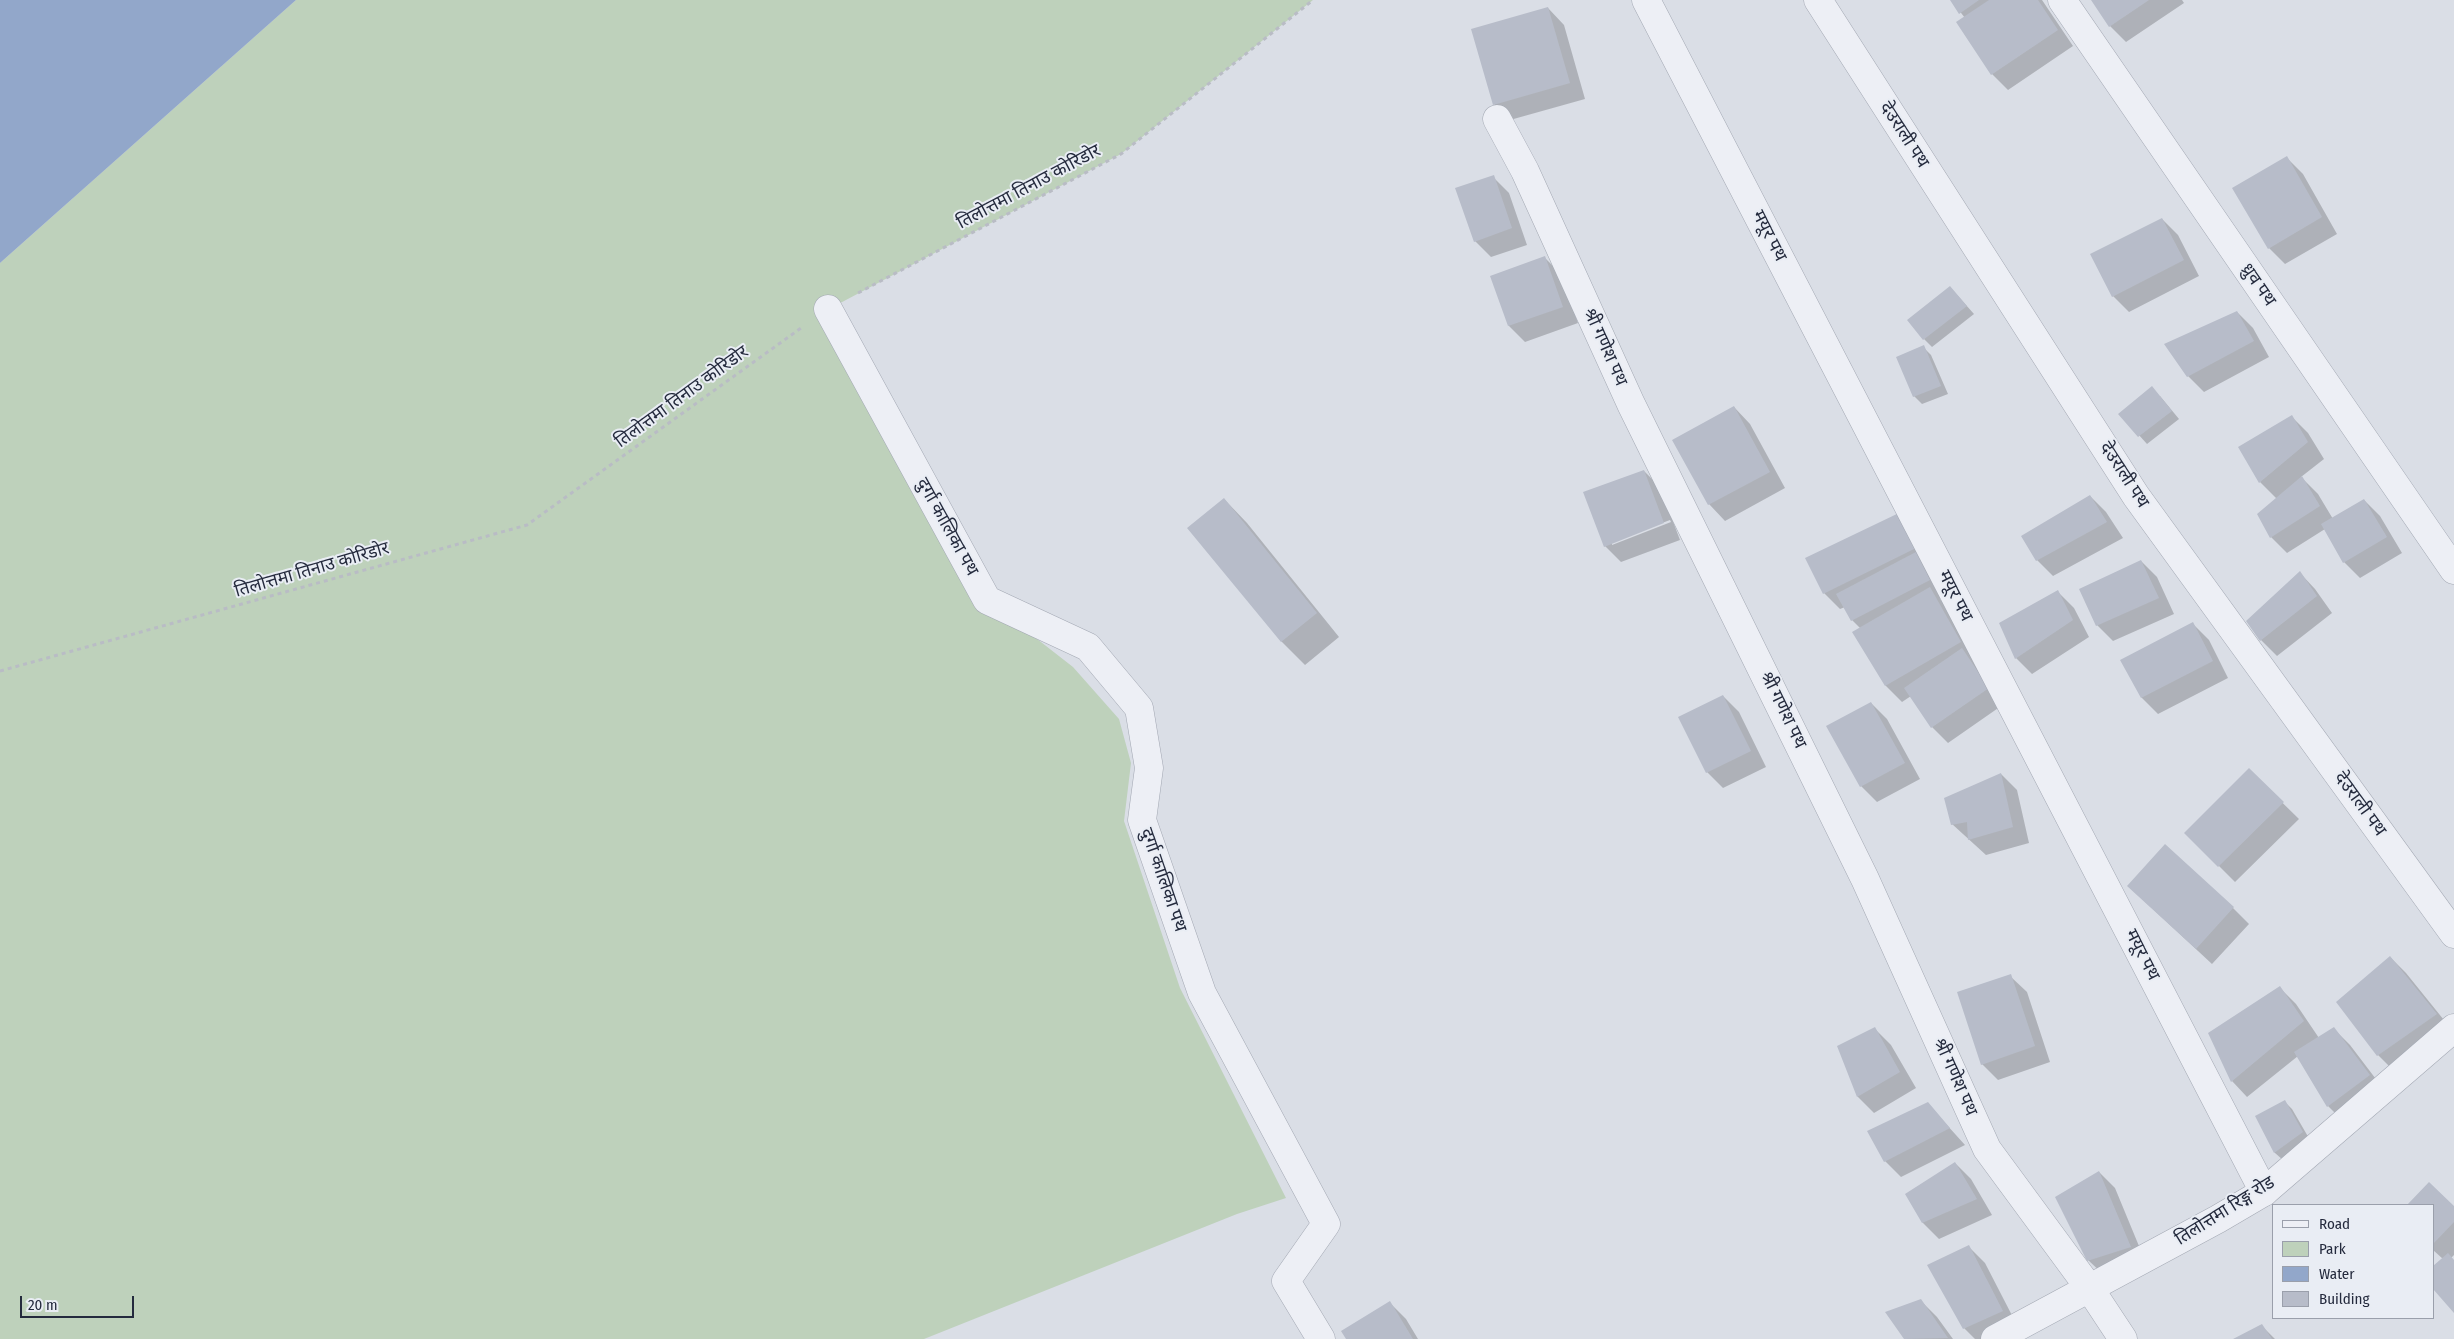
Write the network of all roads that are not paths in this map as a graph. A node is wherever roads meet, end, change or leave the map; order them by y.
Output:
1 (1646, 0) edge
2 (1818, 0) edge
3 (2062, 0) edge
4 (1497, 119) dead end
5 (828, 309) road end
6 (2454, 570) edge
7 (2454, 934) edge
8 (2454, 1028) edge
9 (2264, 1192) junction
10 (2090, 1289) junction
11 (1321, 1339) edge
12 (1995, 1339) edge
13 (2123, 1339) edge

1 - 9 street, मयूर पथ
2 - 7 street, देउराली पथ
3 - 6 street, ध्रुव पथ
4 - 10 street, श्री गणेश पथ
5 - 11 street, दुर्गा कालिका पथ
8 - 9 street, तिलोत्तमा रिङ्ग रोड
9 - 10 street, तिलोत्तमा रिङ्ग रोड
10 - 12 street, तिलोत्तमा रिङ्ग रोड
10 - 13 street, श्री गणेश पथ

